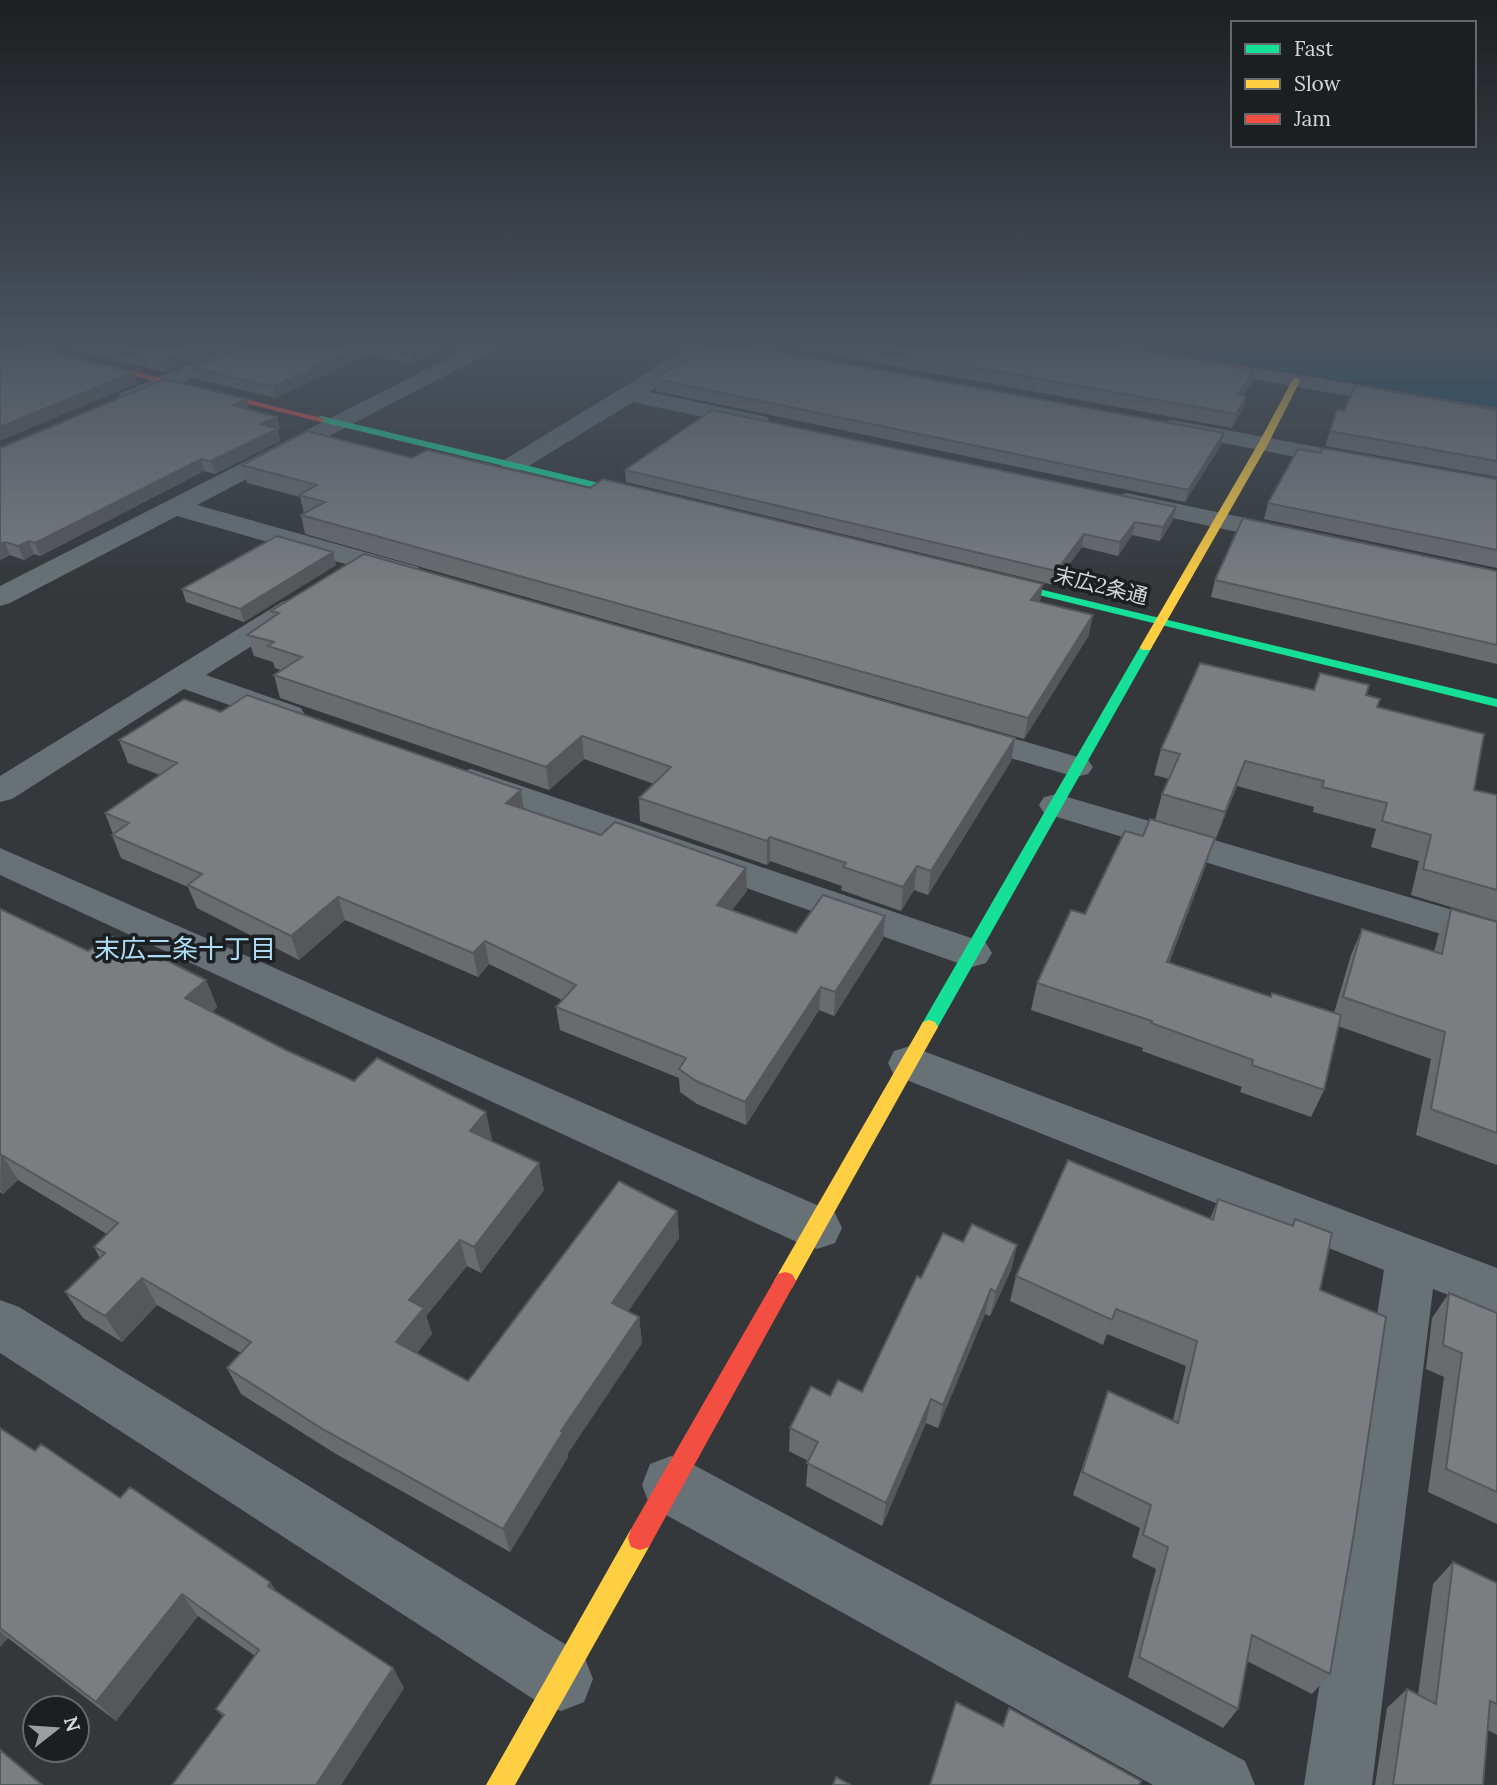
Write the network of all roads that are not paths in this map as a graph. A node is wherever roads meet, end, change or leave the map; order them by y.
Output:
1 (333, 424) edge
2 (341, 424) edge
3 (582, 424) edge
4 (768, 424) edge
5 (1158, 424) edge
6 (1273, 424) edge
7 (781, 427) edge
8 (1263, 443) junction
9 (1373, 464) edge
10 (513, 465) junction
11 (1108, 497) edge
12 (661, 501) edge
13 (174, 507) junction
14 (1217, 520) junction
15 (1311, 540) edge
16 (366, 561) junction
17 (971, 576) edge
18 (433, 580) edge
19 (0, 597) edge
20 (1160, 622) junction
21 (183, 678) junction
22 (1497, 703) edge
23 (314, 724) edge
24 (942, 728) edge
25 (1076, 766) junction
26 (446, 770) edge
27 (0, 791) edge
28 (1056, 805) junction
29 (0, 860) edge
30 (1497, 937) edge
31 (972, 953) junction
32 (910, 1063) junction
33 (817, 1227) junction
34 (1410, 1258) junction
35 (1497, 1291) edge
36 (0, 1324) edge
37 (671, 1485) junction
38 (561, 1679) junction
39 (500, 1785) edge
40 (1221, 1785) edge
41 (1338, 1785) edge

1 - 13 street
2 - 10 street
3 - 10 street
4 - 7 street
5 - 8 street
6 - 8 street
8 - 9 street
8 - 14 street
10 - 12 street
11 - 14 street
13 - 16 street
13 - 19 street
14 - 15 street
14 - 20 street
16 - 18 street
16 - 21 street
17 - 20 street, 末広2条通
20 - 22 street, 末広2条通
20 - 25 street
21 - 23 street
21 - 27 street
24 - 25 street
25 - 28 street
26 - 31 street
28 - 30 street
28 - 31 street
29 - 33 street
31 - 32 street
32 - 33 street
32 - 34 street
33 - 37 street
34 - 35 street
34 - 41 street
36 - 38 street
37 - 38 street
37 - 40 street
38 - 39 street

